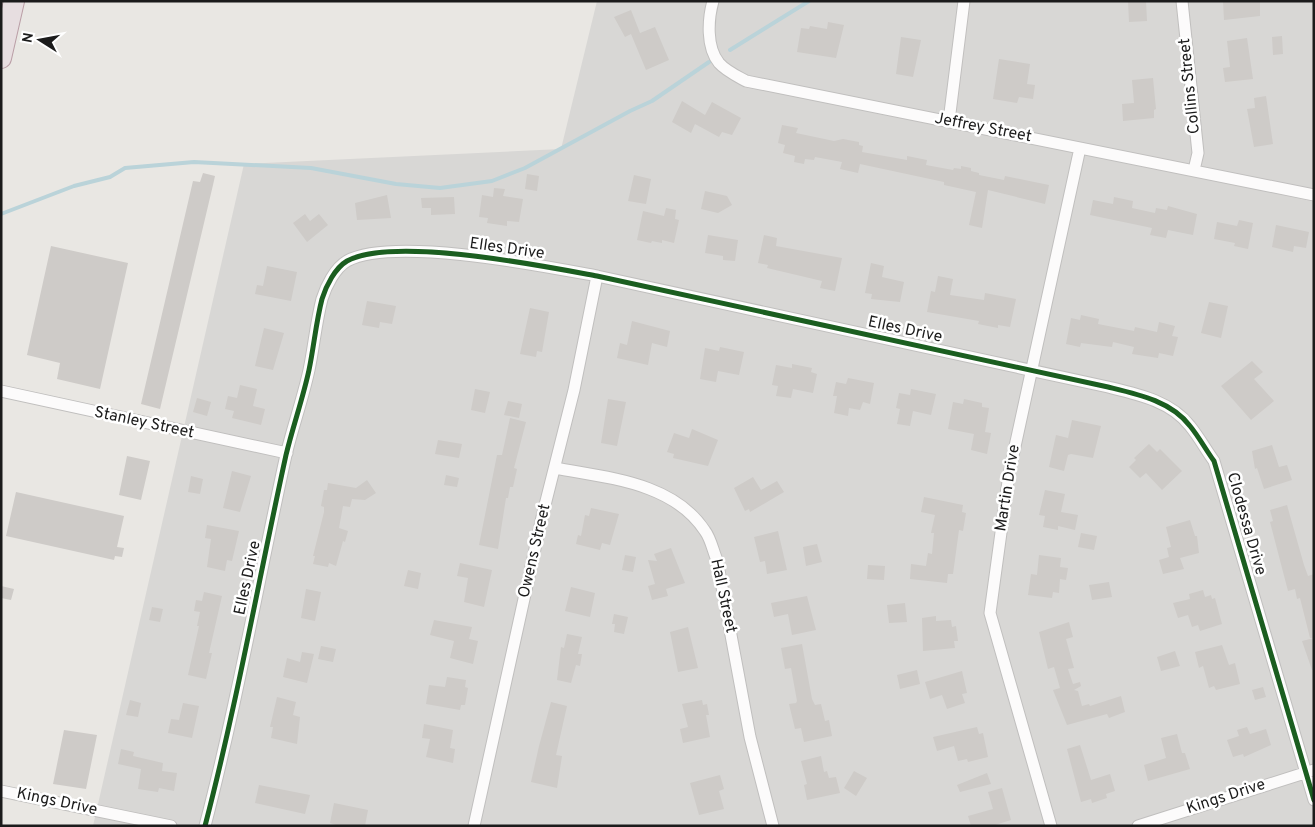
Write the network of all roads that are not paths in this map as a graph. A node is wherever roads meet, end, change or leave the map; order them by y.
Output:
1 (14, 1) edge
2 (713, 1) edge
3 (964, 1) edge
4 (1182, 1) edge
5 (1, 58) edge
6 (949, 121) junction
7 (1080, 148) junction
8 (1194, 170) junction
9 (1314, 195) edge
10 (597, 276) junction
11 (1031, 370) junction
12 (1, 391) edge
13 (287, 453) junction
14 (555, 468) junction
15 (1310, 771) edge
16 (1, 791) edge
17 (1314, 800) edge
18 (171, 826) edge
19 (205, 826) edge
20 (474, 826) edge
21 (773, 826) edge
22 (1051, 826) edge
23 (1138, 826) edge

1 - 5 highway
2 - 6 street, Jeffrey Street
3 - 6 street
4 - 8 street, Collins Street
6 - 7 street, Jeffrey Street
7 - 8 street, Jeffrey Street
7 - 11 street, Martin Drive
8 - 9 street, Jeffrey Street
10 - 11 street, Elles Drive
10 - 13 street, Elles Drive
10 - 14 street, Owens Street
11 - 15 street, Clodessa Drive
11 - 22 street, Martin Drive
12 - 13 street, Stanley Street
13 - 19 street, Elles Drive
14 - 20 street, Owens Street
14 - 21 street, Hall Street
15 - 17 street, Clodessa Drive
15 - 23 street, Kings Drive
16 - 18 street, Kings Drive

